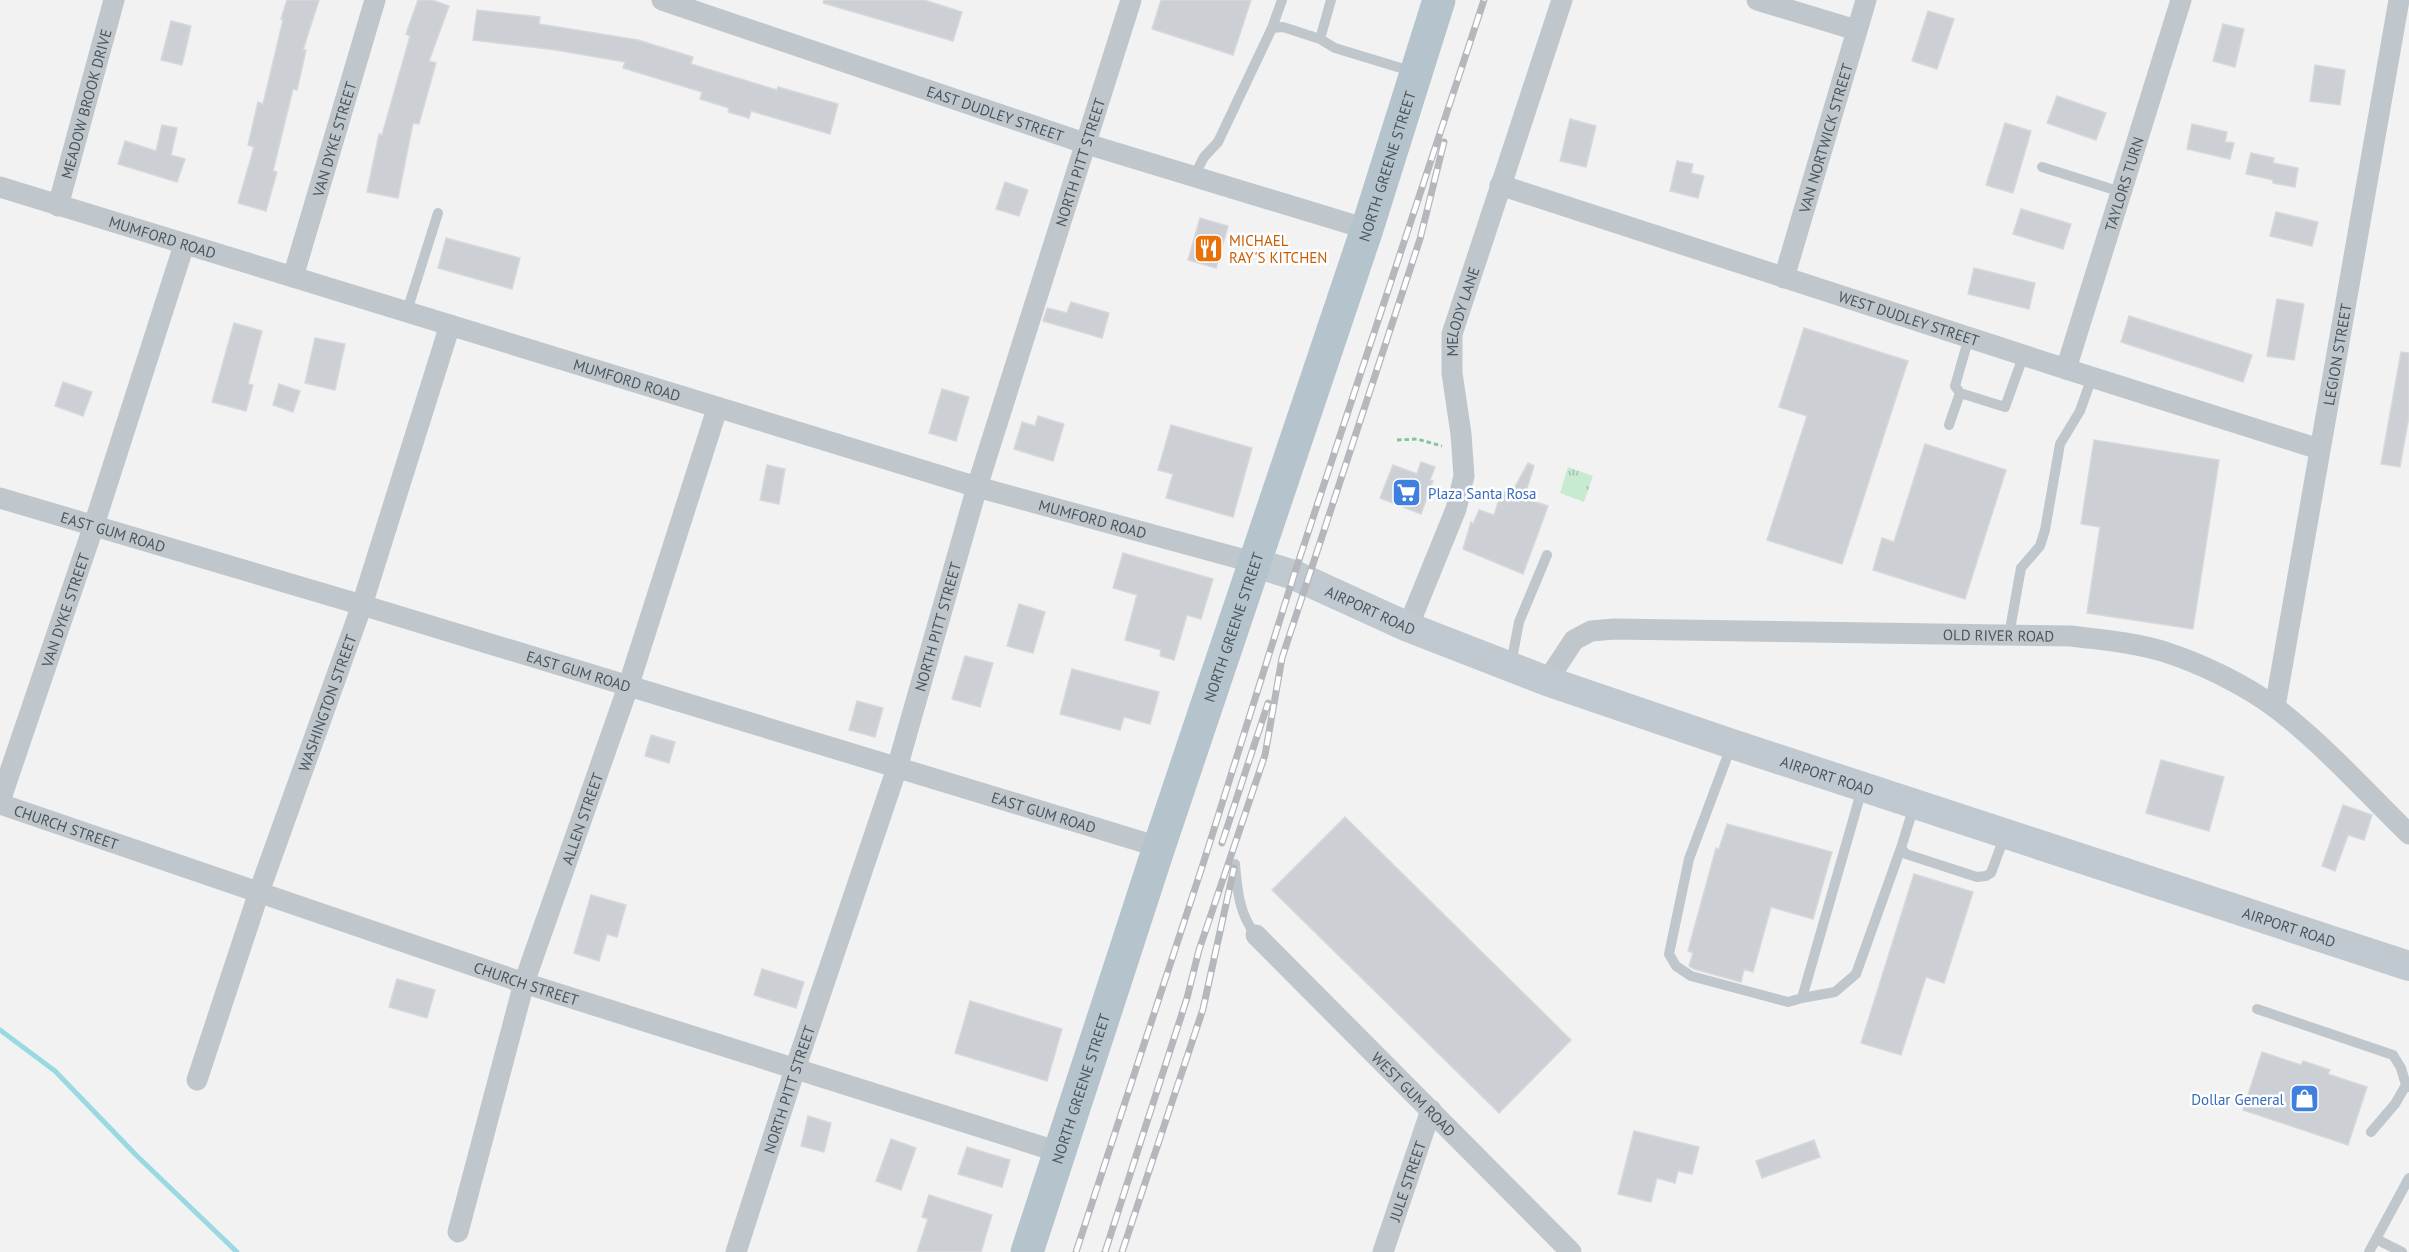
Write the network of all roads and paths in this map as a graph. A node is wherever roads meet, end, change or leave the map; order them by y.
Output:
1 (114, 0) edge
2 (375, 0) edge
3 (662, 0) edge
4 (1131, 0) edge
5 (1282, 0) edge
6 (1331, 0) edge
7 (1439, 0) edge
8 (1562, 0) edge
9 (1757, 0) edge
10 (1866, 0) edge
11 (2181, 0) edge
12 (2399, 0) edge
13 (1272, 28) junction
14 (1856, 30) junction
15 (1320, 39) junction
16 (1414, 72) junction
17 (1087, 144) junction
18 (2042, 167) dead end
19 (1194, 176) junction
20 (1500, 185) junction
21 (0, 188) edge
22 (2121, 192) junction
23 (58, 206) junction
24 (438, 213) dead end
25 (1366, 228) junction
26 (184, 245) junction
27 (293, 277) junction
28 (1784, 278) junction
29 (408, 311) junction
30 (450, 325) junction
31 (1969, 337) junction
32 (2024, 354) junction
33 (2066, 369) junction
34 (2092, 377) junction
35 (1960, 393) junction
36 (717, 409) junction
37 (1949, 425) dead end
38 (1397, 440) dead end
39 (2319, 449) junction
40 (1464, 468) junction
41 (977, 487) junction
42 (0, 498) edge
43 (94, 525) junction
44 (1547, 555) dead end
45 (1256, 563) junction
46 (362, 605) junction
47 (1408, 627) junction
48 (2009, 635) junction
49 (1511, 667) junction
50 (1547, 681) junction
51 (628, 687) junction
52 (2275, 707) junction
53 (1732, 744) junction
54 (897, 768) junction
55 (1863, 786) junction
56 (1916, 802) junction
57 (0, 803) edge
58 (2005, 834) junction
59 (2409, 834) edge
60 (1159, 848) junction
61 (1901, 848) junction
62 (1235, 864) dead end
63 (259, 892) junction
64 (1256, 935) joint
65 (2409, 966) edge
66 (524, 983) junction
67 (1802, 998) junction
68 (2257, 1009) dead end
69 (795, 1069) junction
70 (197, 1080) dead end
71 (2408, 1086) edge
72 (1431, 1110) junction
73 (2371, 1132) dead end
74 (1059, 1152) junction
75 (2409, 1178) edge
76 (458, 1232) dead end
77 (2376, 1239) junction
78 (736, 1252) edge
79 (1027, 1252) edge
80 (1383, 1252) edge
81 (1571, 1252) edge
82 (2369, 1252) edge
83 (2402, 1252) edge

1 - 23 street, MEADOW BROOK DRIVE
2 - 27 street, VAN DYKE STREET
3 - 17 street, EAST DUDLEY STREET
4 - 17 street, NORTH PITT STREET
5 - 13 lane
6 - 15 lane
7 - 16 main road, NORTH GREENE STREET
8 - 20 street, MELODY LANE
9 - 14 street
10 - 14 street, VAN NORTWICK STREET
11 - 22 street, TAYLORS TURN
12 - 39 street, LEGION STREET
13 - 15 lane
13 - 19 lane
14 - 28 street, VAN NORTWICK STREET
15 - 16 lane
16 - 25 main road, NORTH GREENE STREET
17 - 19 street, EAST DUDLEY STREET
17 - 41 street, NORTH PITT STREET
18 - 22 lane
19 - 25 street, EAST DUDLEY STREET
20 - 28 street, WEST DUDLEY STREET
20 - 40 street, MELODY LANE
21 - 23 street, MUMFORD ROAD
22 - 33 street, TAYLORS TURN
23 - 26 street, MUMFORD ROAD
24 - 29 lane
25 - 45 main road, NORTH GREENE STREET
26 - 27 street, MUMFORD ROAD
26 - 43 street, VAN DYKE STREET
27 - 29 street, MUMFORD ROAD
28 - 31 street, WEST DUDLEY STREET
29 - 30 street, MUMFORD ROAD
30 - 36 street, MUMFORD ROAD
30 - 46 street, WASHINGTON STREET
31 - 32 street, WEST DUDLEY STREET
31 - 35 lane
32 - 33 street, WEST DUDLEY STREET
32 - 35 lane
33 - 34 street, WEST DUDLEY STREET
34 - 39 street, WEST DUDLEY STREET
34 - 48 lane
35 - 37 lane
36 - 41 street, MUMFORD ROAD
36 - 51 street, ALLEN STREET
38 - 40 path
39 - 52 street, LEGION STREET
40 - 47 street, MELODY LANE
41 - 45 street, MUMFORD ROAD
41 - 54 street, NORTH PITT STREET
42 - 43 street, EAST GUM ROAD
43 - 46 street, EAST GUM ROAD
43 - 57 street, VAN DYKE STREET
44 - 49 lane
45 - 47 street, AIRPORT ROAD
45 - 60 main road, NORTH GREENE STREET
46 - 51 street, EAST GUM ROAD
46 - 63 street, WASHINGTON STREET
47 - 49 street, AIRPORT ROAD
48 - 50 street, OLD RIVER ROAD
48 - 52 street, OLD RIVER ROAD
49 - 50 street, AIRPORT ROAD
50 - 53 street, AIRPORT ROAD
51 - 54 street, EAST GUM ROAD
51 - 66 street, ALLEN STREET
52 - 59 street, OLD RIVER ROAD
53 - 55 street, AIRPORT ROAD
53 - 67 lane
54 - 60 street, EAST GUM ROAD
54 - 69 street, NORTH PITT STREET
55 - 56 street, AIRPORT ROAD
55 - 67 lane
56 - 58 street, AIRPORT ROAD
56 - 61 lane
57 - 63 street, CHURCH STREET
58 - 61 lane
58 - 65 street, AIRPORT ROAD
60 - 74 main road, NORTH GREENE STREET
61 - 67 lane
62 - 64 lane
63 - 66 street, CHURCH STREET
63 - 70 street, WASHINGTON STREET
64 - 72 street, WEST GUM ROAD
66 - 69 street, CHURCH STREET
66 - 76 street, ALLEN STREET
68 - 71 lane
69 - 74 street, CHURCH STREET
69 - 78 street, NORTH PITT STREET
71 - 73 lane
72 - 80 street, JULE STREET
72 - 81 street, WEST GUM ROAD
74 - 79 main road, NORTH GREENE STREET
75 - 77 lane
77 - 82 lane
77 - 83 lane

